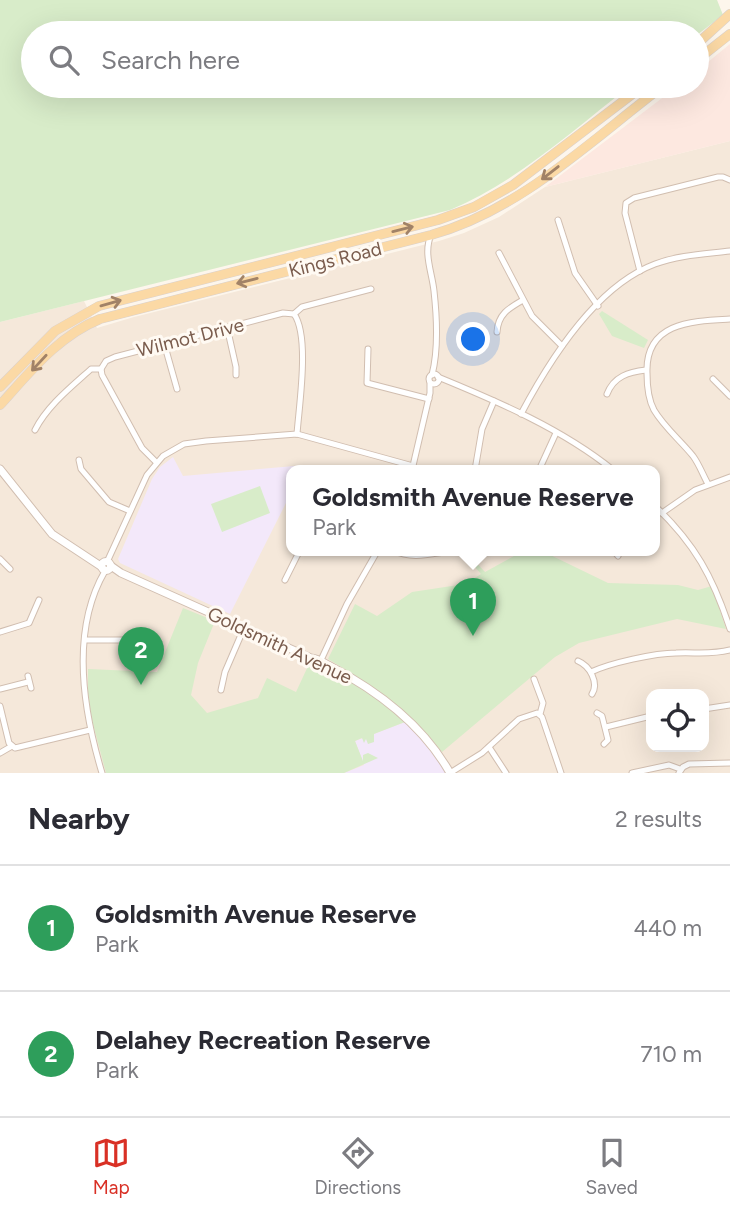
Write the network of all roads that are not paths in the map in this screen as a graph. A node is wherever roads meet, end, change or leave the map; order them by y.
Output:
1 (730, 14) edge
2 (730, 20) edge
3 (709, 34) edge
4 (730, 34) edge
5 (709, 36) edge
6 (709, 51) edge
7 (627, 98) edge
8 (647, 98) edge
9 (730, 179) edge
10 (558, 220) dead end
11 (431, 235) junction
12 (417, 239) junction
13 (730, 251) edge
14 (427, 252) junction
15 (499, 253) dead end
16 (640, 271) junction
17 (371, 289) dead end
18 (523, 300) junction
19 (597, 306) junction
20 (294, 314) junction
21 (730, 319) edge
22 (227, 327) junction
23 (498, 332) dead end
24 (164, 343) junction
25 (562, 346) junction
26 (368, 349) dead end
27 (101, 369) junction
28 (646, 370) junction
29 (236, 375) dead end
30 (713, 379) dead end
31 (435, 380) junction
32 (0, 387) edge
33 (177, 389) dead end
34 (607, 394) dead end
35 (430, 396) junction
36 (730, 396) edge
37 (494, 401) junction
38 (0, 405) edge
39 (521, 414) junction
40 (34, 430) dead end
41 (556, 433) junction
42 (297, 434) junction
43 (79, 460) dead end
44 (156, 462) junction
45 (402, 465) edge
46 (413, 465) edge
47 (476, 465) edge
48 (540, 465) edge
49 (606, 465) edge
50 (1, 471) edge
51 (730, 477) edge
52 (708, 484) junction
53 (130, 511) junction
54 (662, 513) joint
55 (297, 556) edge
56 (375, 556) edge
57 (408, 556) edge
58 (426, 556) edge
59 (1, 563) edge
60 (107, 565) junction
61 (10, 569) dead end
62 (285, 580) dead end
63 (41, 599) dead end
64 (244, 628) junction
65 (730, 629) edge
66 (0, 632) edge
67 (85, 640) junction
68 (138, 643) dead end
69 (730, 650) edge
70 (321, 660) junction
71 (578, 661) dead end
72 (591, 672) junction
73 (534, 679) dead end
74 (29, 682) dead end
75 (0, 689) edge
76 (221, 690) dead end
77 (592, 694) dead end
78 (730, 705) edge
79 (0, 706) edge
80 (709, 708) edge
81 (597, 713) dead end
82 (540, 714) junction
83 (646, 717) edge
84 (606, 727) junction
85 (90, 730) junction
86 (604, 744) dead end
87 (12, 746) junction
88 (489, 747) junction
89 (0, 753) edge
90 (730, 763) edge
91 (679, 771) edge
92 (102, 773) edge
93 (450, 773) edge
94 (506, 773) edge
95 (561, 773) edge
96 (632, 773) edge

1 - 3 main road
2 - 5 main road
4 - 6 main road
32 -> 7 main road, Kings Road
8 -> 11 main road, Kings Road
9 - 16 street
10 - 19 street
11 - 12 main road, Kings Road
11 - 14 street
12 - 14 street
12 -> 38 main road, Kings Road
13 - 16 street
14 - 31 street
15 - 18 street
16 - 19 street
17 - 20 street, Wilmot Drive
18 - 23 street
18 - 25 street
19 - 25 street
20 - 22 street, Wilmot Drive
20 - 42 street
21 - 28 street
22 - 24 street, Wilmot Drive
22 - 29 street
24 - 27 street, Wilmot Drive
24 - 33 street
25 - 39 street
26 - 35 street
27 - 40 street, Wilmot Drive
27 - 44 street
28 - 34 street
28 - 52 street
30 - 36 street
31 - 35 street
31 - 37 street
35 - 46 street
37 - 39 street
37 - 47 street
39 - 41 street
41 - 48 street
41 - 49 street
42 - 44 street
42 - 45 street
43 - 53 street
44 - 53 street
50 - 60 street, Goldsmith Avenue
51 - 52 street
52 - 54 street
53 - 60 street
54 - 65 street
55 - 62 street
56 - 70 street
57 - 58 street
59 - 61 street
60 - 64 street, Goldsmith Avenue
60 - 67 street
63 - 66 street
64 - 70 street, Goldsmith Avenue
64 - 76 street
67 - 68 street
67 - 85 street
69 - 72 street
70 - 93 street, Goldsmith Avenue
71 - 72 street
72 - 77 street
73 - 82 street
74 - 75 street
78 - 80 street
79 - 87 street
81 - 84 street
82 - 88 street
82 - 95 street
83 - 84 street
84 - 86 street
85 - 87 street
85 - 92 street
87 - 89 street
88 - 93 street
88 - 94 street
90 - 91 street
91 - 96 street

